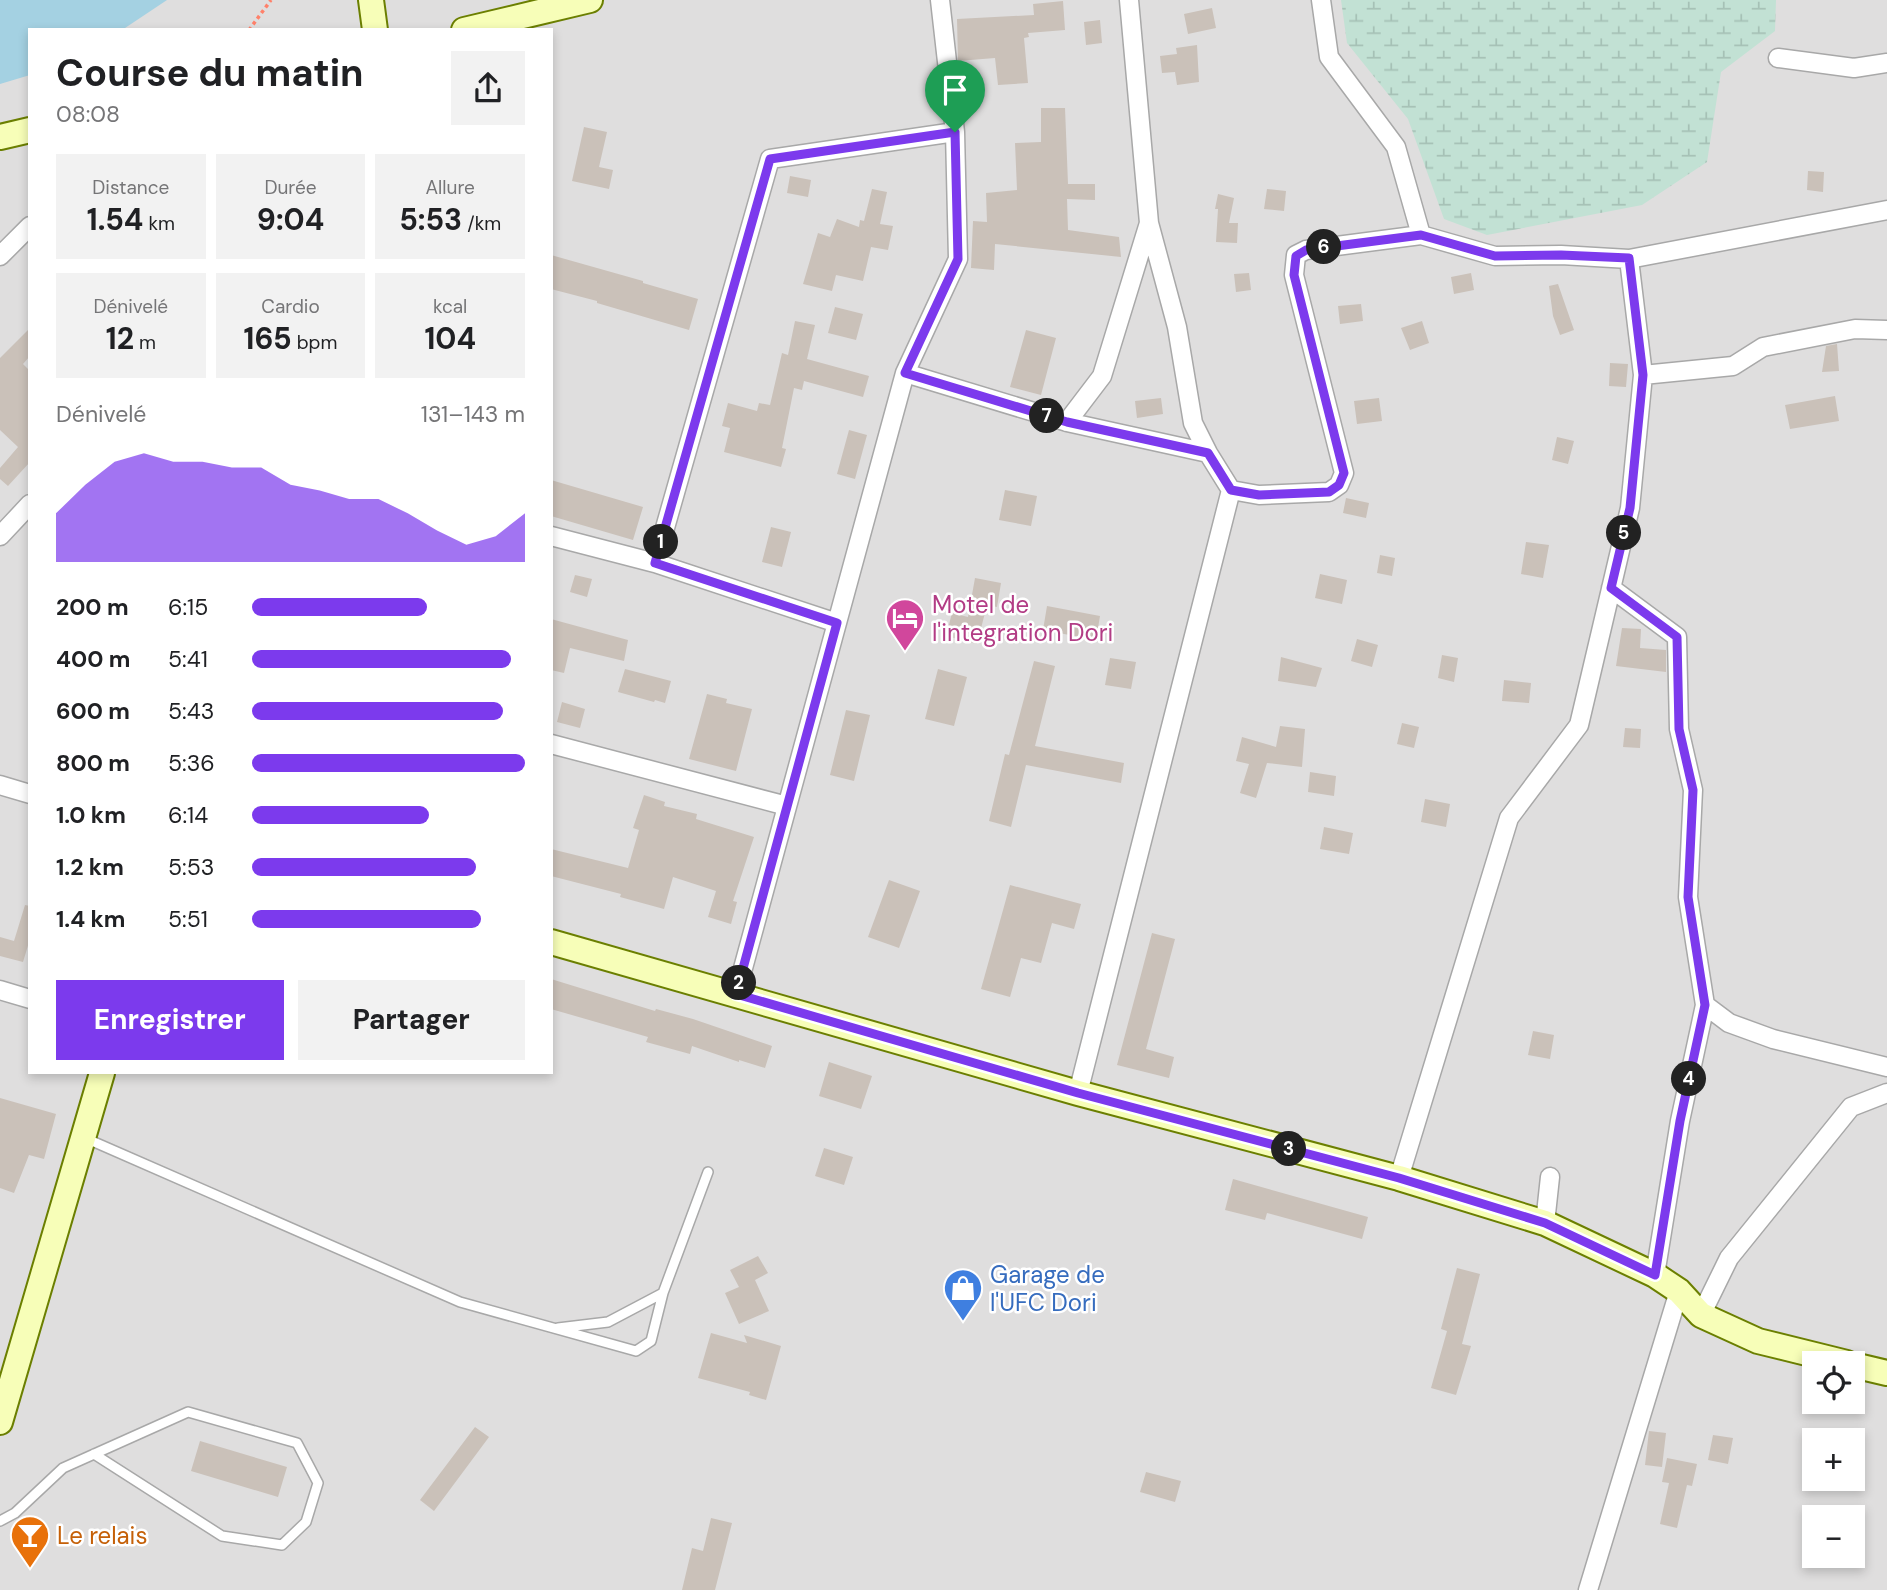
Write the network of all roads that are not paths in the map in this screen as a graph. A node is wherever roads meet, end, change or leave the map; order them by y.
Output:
1 (371, 0) edge
2 (590, 0) edge
3 (940, 0) edge
4 (1129, 0) edge
5 (1321, 0) edge
6 (375, 28) edge
7 (472, 28) edge
8 (1778, 58) dead end
9 (1887, 63) edge
10 (28, 130) edge
11 (955, 132) junction
12 (0, 137) edge
13 (1887, 210) edge
14 (1149, 223) junction
15 (28, 228) edge
16 (1421, 235) junction
17 (0, 256) edge
18 (1629, 258) junction
19 (1887, 330) edge
20 (905, 373) junction
21 (1643, 375) junction
22 (1067, 422) junction
23 (1208, 453) junction
24 (1231, 490) junction
25 (28, 506) edge
26 (0, 536) edge
27 (553, 537) edge
28 (655, 563) junction
29 (1611, 588) junction
30 (837, 623) junction
31 (553, 745) edge
32 (0, 785) edge
33 (28, 793) edge
34 (787, 806) junction
35 (553, 943) edge
36 (0, 990) edge
37 (736, 994) junction
38 (28, 998) edge
39 (1705, 1005) junction
40 (1887, 1067) edge
41 (102, 1074) edge
42 (1078, 1093) junction
43 (1887, 1093) edge
44 (83, 1138) junction
45 (708, 1172) dead end
46 (1550, 1177) dead end
47 (1399, 1178) junction
48 (1545, 1223) junction
49 (1655, 1275) junction
50 (1679, 1291) junction
51 (663, 1293) junction
52 (1701, 1315) junction
53 (553, 1329) junction
54 (1802, 1352) edge
55 (1865, 1368) edge
56 (1887, 1373) edge
57 (0, 1422) edge
58 (94, 1454) junction
59 (0, 1521) edge
60 (1588, 1590) edge

1 - 6 street
2 - 7 street
3 - 11 street
4 - 14 street
5 - 16 street
8 - 9 street
10 - 12 street
11 - 20 street
11 - 28 street
13 - 18 street
14 - 22 street
14 - 23 street
15 - 17 street
16 - 18 street
16 - 24 street
18 - 21 street
19 - 21 street
20 - 22 street
20 - 30 street
21 - 29 street
22 - 23 street
23 - 24 street
24 - 42 street
25 - 26 street
27 - 28 street
28 - 30 street
29 - 39 street
29 - 47 street
30 - 34 street
31 - 34 street
32 - 33 street
34 - 37 street
35 - 37 street
36 - 38 street
37 - 42 street
39 - 40 street
39 - 49 street
41 - 44 street
42 - 47 street
43 - 52 street
44 - 53 lane
44 - 57 street
45 - 51 lane
46 - 48 street
47 - 48 street
48 - 49 street
49 - 50 street
50 - 52 street
50 - 60 street
51 - 53 lane
51 - 53 lane
52 - 54 street
55 - 56 street
58 - 58 lane
58 - 59 lane

